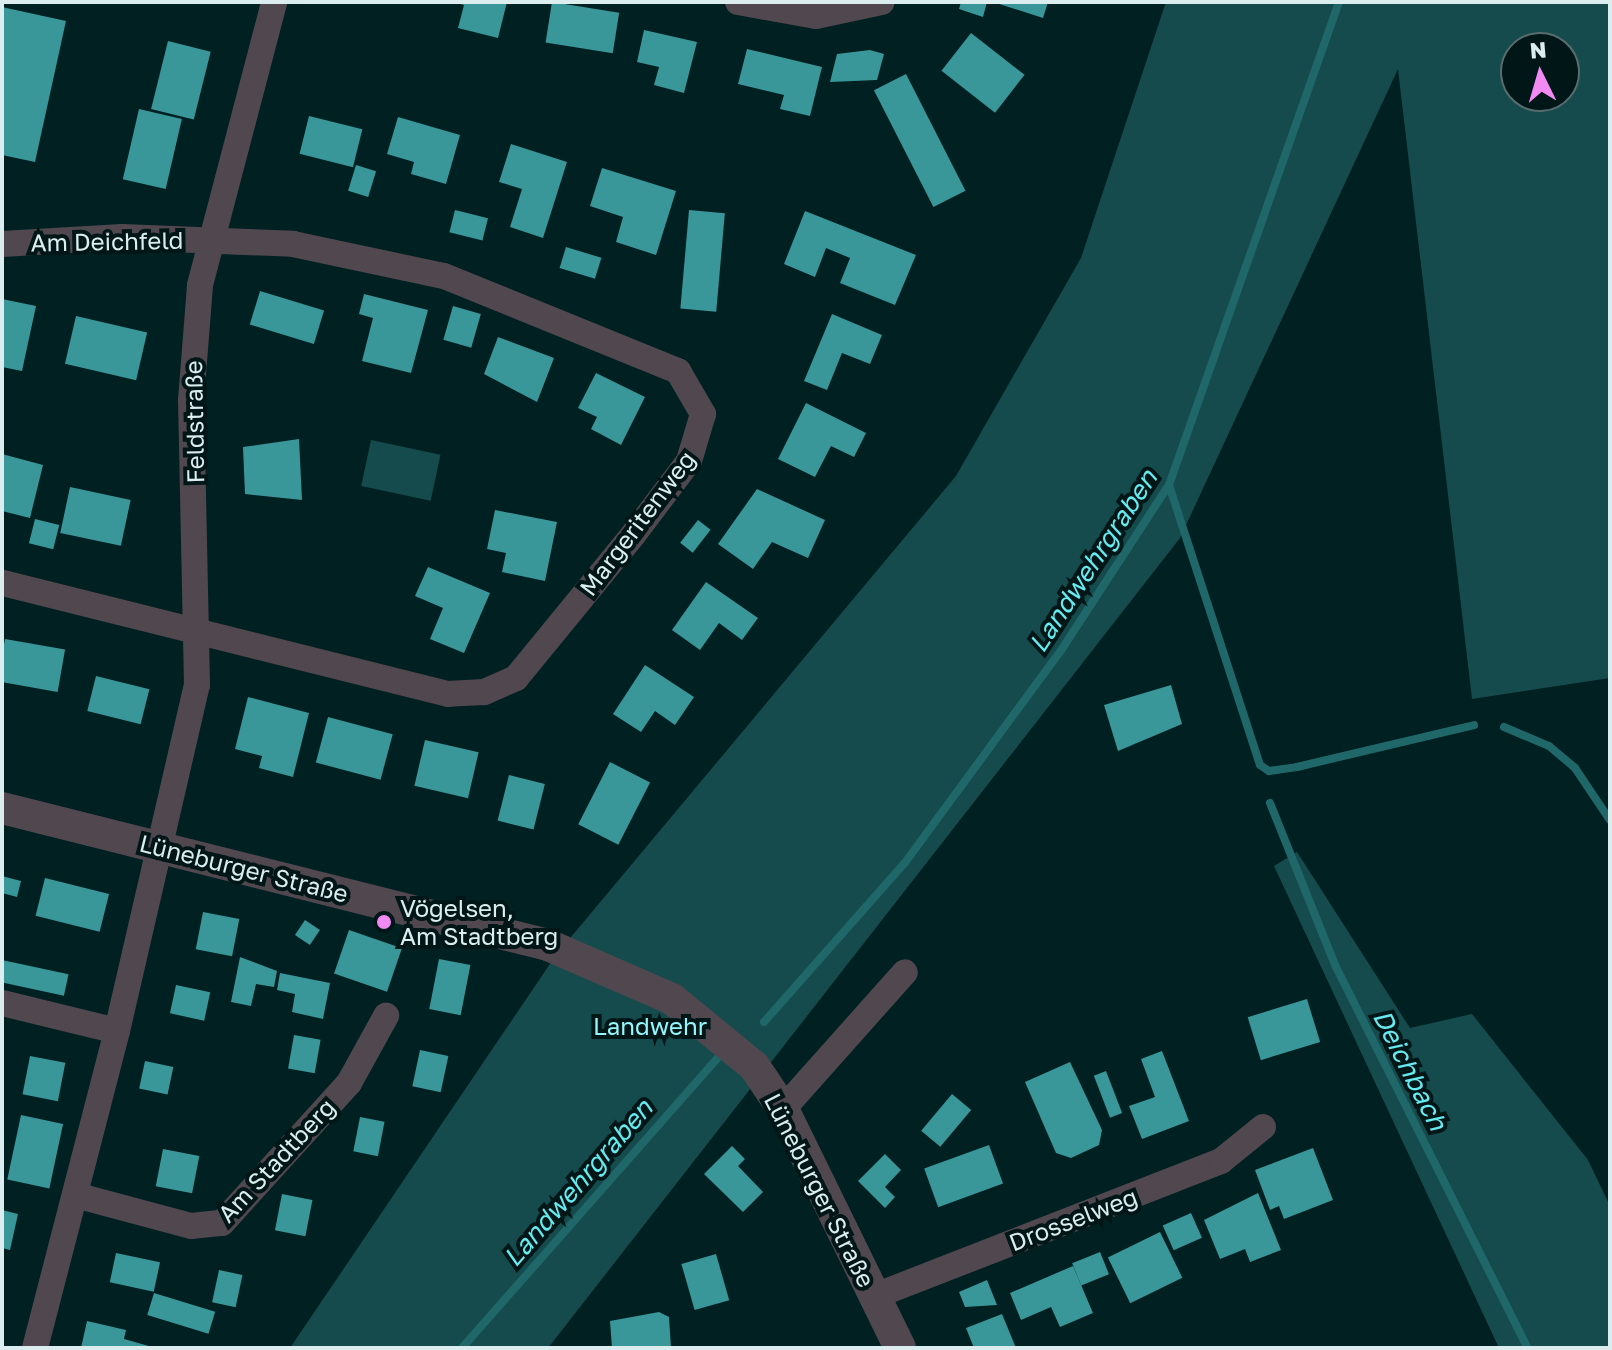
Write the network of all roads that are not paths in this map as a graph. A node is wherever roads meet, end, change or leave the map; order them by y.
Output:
1 (274, 2) edge
2 (738, 2) edge
3 (882, 2) edge
4 (212, 239) junction
5 (2, 244) edge
6 (2, 583) edge
7 (199, 631) junction
8 (2, 808) edge
9 (163, 848) junction
10 (905, 972) dead end
11 (2, 1003) edge
12 (386, 1016) dead end
13 (117, 1031) junction
14 (783, 1109) junction
15 (1263, 1127) dead end
16 (79, 1196) junction
17 (875, 1296) junction
18 (35, 1348) edge
19 (900, 1348) edge

1 - 4 street, Feldstraße
2 - 3 street
4 - 5 street, Am Deichfeld
4 - 7 street, Feldstraße
4 - 7 street, Margeritenweg
6 - 7 street, Margeritenweg
7 - 9 street, Feldstraße
8 - 9 street, Lüneburger Straße
9 - 13 street
9 - 14 street, Lüneburger Straße
10 - 14 street
11 - 13 street
12 - 16 street, Am Stadtberg
13 - 16 street
14 - 17 street, Lüneburger Straße
15 - 17 street, Drosselweg
16 - 18 street
17 - 19 street, Lüneburger Straße

